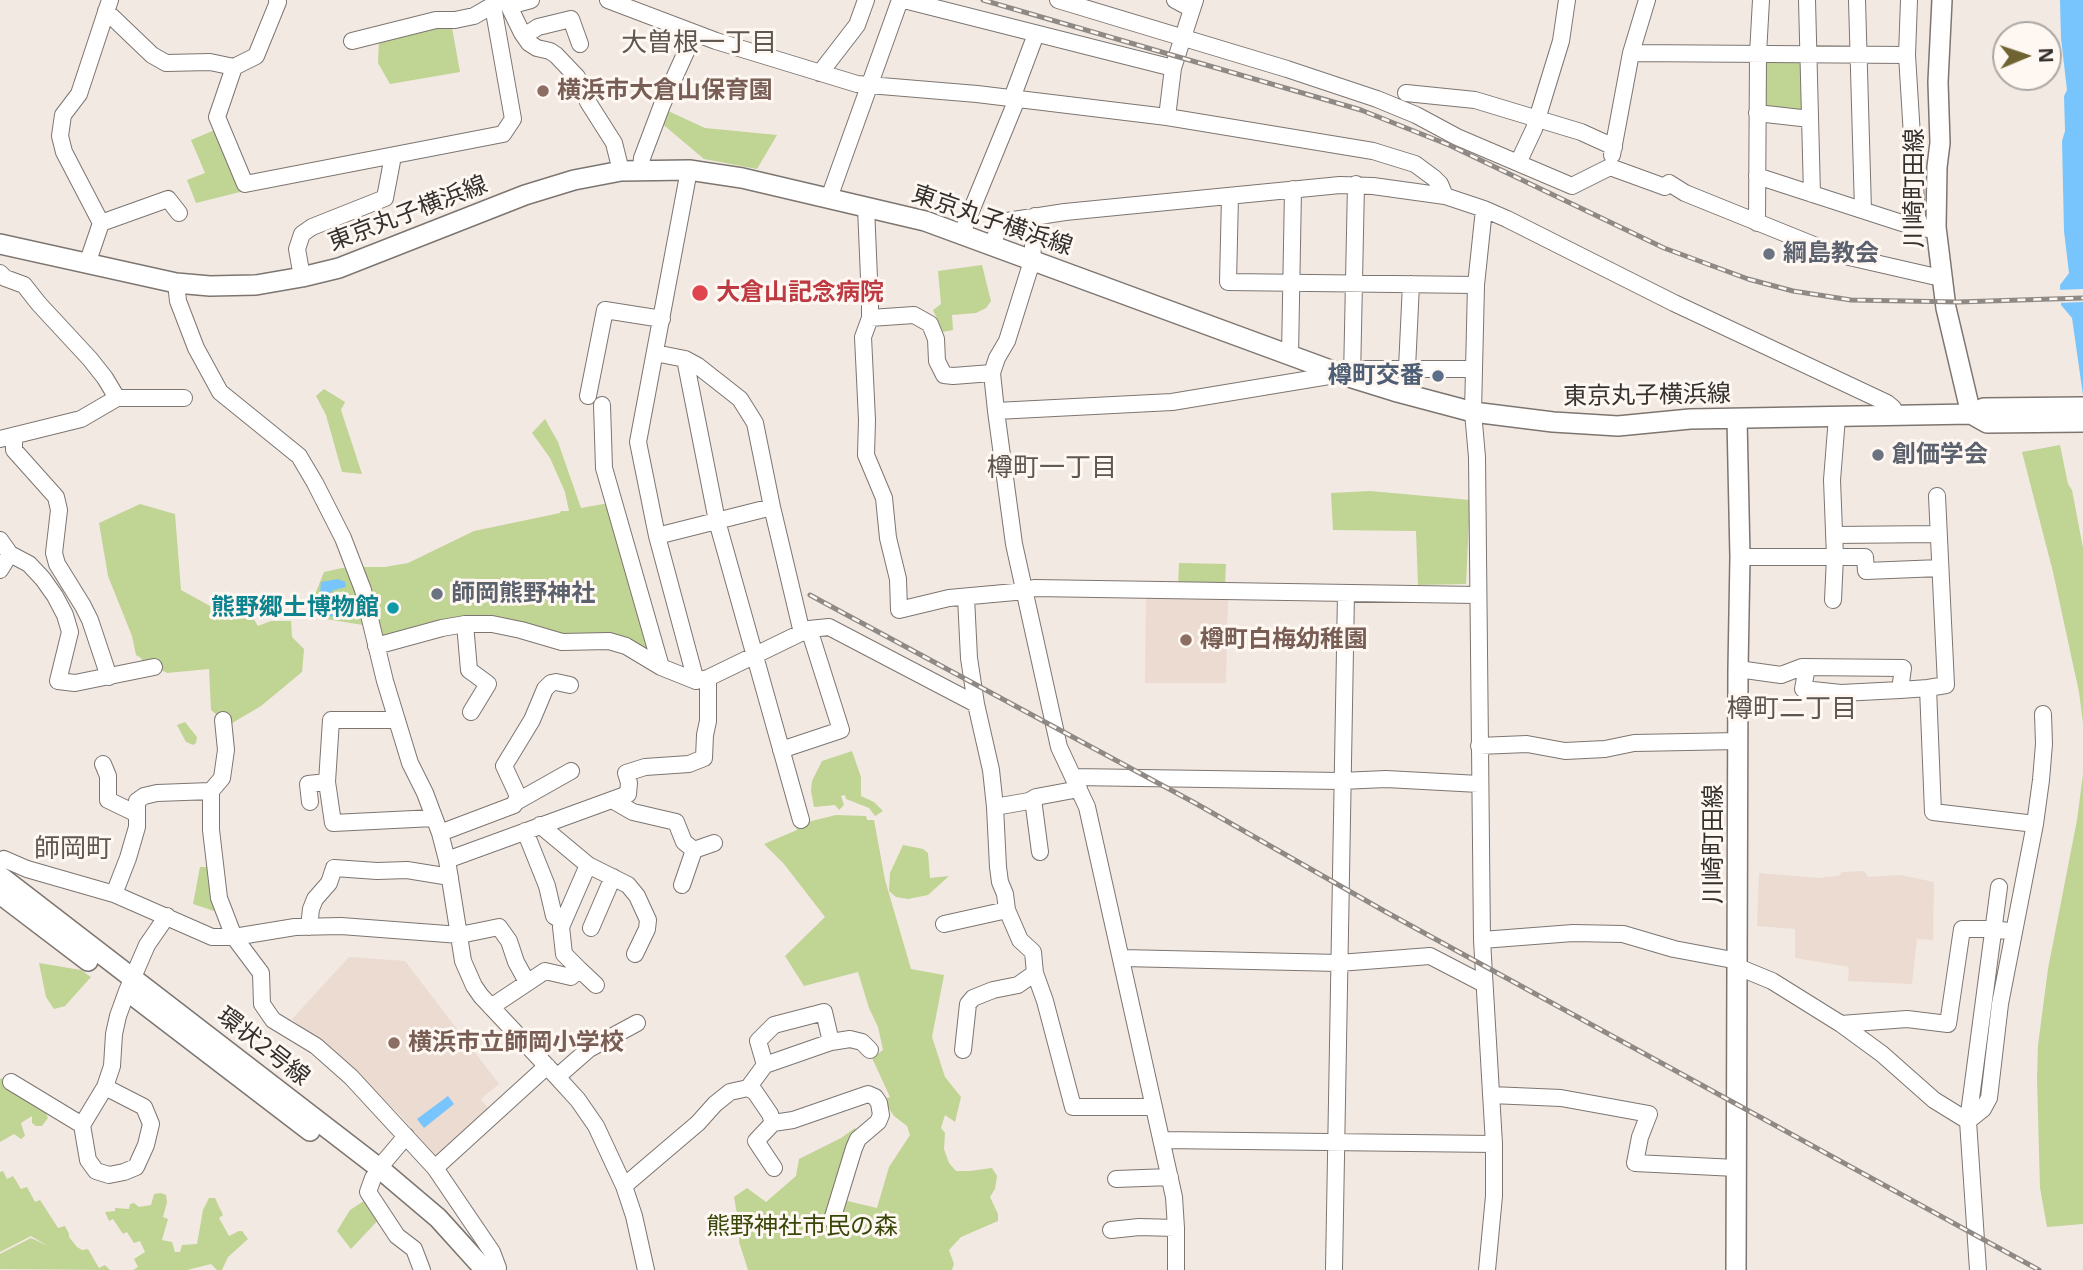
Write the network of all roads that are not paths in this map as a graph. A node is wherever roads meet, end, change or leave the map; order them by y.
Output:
1 (277, 0) edge
2 (531, 0) edge
3 (608, 0) edge
4 (866, 0) edge
5 (902, 0) edge
6 (1058, 0) edge
7 (1175, 0) edge
8 (1567, 0) edge
9 (1647, 0) edge
10 (1761, 0) edge
11 (1807, 0) edge
12 (1857, 0) edge
13 (1909, 0) edge
14 (1942, 0) edge
15 (503, 3) edge
16 (1193, 5) edge
17 (108, 6) edge
18 (694, 34) junction
19 (1036, 34) junction
20 (524, 36) junction
21 (1182, 37) junction
22 (352, 41) dead end
23 (580, 44) dead end
24 (1631, 53) junction
25 (1758, 54) junction
26 (1808, 55) junction
27 (1857, 55) junction
28 (1908, 55) junction
29 (234, 67) junction
30 (1173, 68) junction
31 (820, 74) junction
32 (869, 85) junction
33 (1406, 93) dead end
34 (1014, 98) junction
35 (1758, 113) junction
36 (1167, 117) junction
37 (1537, 118) junction
38 (1810, 119) junction
39 (1614, 147) junction
40 (393, 156) junction
41 (1518, 163) junction
42 (1610, 167) junction
43 (641, 170) junction
44 (689, 170) junction
45 (621, 172) junction
46 (1757, 176) junction
47 (1356, 184) junction
48 (1293, 189) junction
49 (1812, 194) junction
50 (1230, 196) junction
51 (1445, 196) junction
52 (829, 198) junction
53 (866, 206) junction
54 (1485, 209) junction
55 (1863, 211) junction
56 (179, 213) dead end
57 (1035, 216) junction
58 (100, 223) junction
59 (1757, 223) junction
60 (1929, 229) junction
61 (962, 233) junction
62 (0, 244) edge
63 (991, 245) junction
64 (1032, 261) junction
65 (87, 264) junction
66 (0, 273) edge
67 (302, 277) junction
68 (1942, 277) junction
69 (1292, 283) junction
70 (176, 284) junction
71 (1354, 284) junction
72 (1411, 284) junction
73 (1476, 285) junction
74 (870, 318) junction
75 (662, 319) junction
76 (655, 353) junction
77 (1290, 356) junction
78 (685, 359) junction
79 (1407, 368) junction
80 (1474, 369) junction
81 (992, 373) junction
82 (1346, 376) junction
83 (588, 396) dead end
84 (117, 398) junction
85 (184, 398) dead end
86 (602, 405) dead end
87 (2083, 407) edge
88 (996, 411) junction
89 (1474, 412) junction
90 (1981, 415) junction
91 (1897, 416) junction
92 (1837, 417) junction
93 (1737, 419) junction
94 (2083, 422) edge
95 (7, 438) edge
96 (1937, 496) dead end
97 (772, 507) junction
98 (717, 521) junction
99 (1938, 534) junction
100 (1834, 535) junction
101 (657, 536) junction
102 (0, 540) edge
103 (10, 554) junction
104 (1740, 557) junction
105 (1835, 557) junction
106 (1940, 568) junction
107 (0, 570) edge
108 (1026, 591) junction
109 (1346, 593) junction
110 (1478, 595) junction
111 (965, 597) junction
112 (1833, 600) dead end
113 (465, 624) junction
114 (805, 631) junction
115 (376, 646) junction
116 (755, 656) junction
117 (154, 667) dead end
118 (661, 667) junction
119 (1807, 667) junction
120 (1738, 669) junction
121 (109, 677) junction
122 (702, 680) junction
123 (570, 685) dead end
124 (1928, 688) junction
125 (1900, 690) junction
126 (976, 704) junction
127 (471, 712) dead end
128 (2043, 714) dead end
129 (223, 720) dead end
130 (397, 720) junction
131 (1739, 741) junction
132 (1479, 746) junction
133 (781, 750) junction
134 (103, 764) dead end
135 (570, 771) dead end
136 (1341, 781) junction
137 (327, 782) junction
138 (1076, 783) junction
139 (1479, 783) junction
140 (211, 792) junction
141 (1033, 799) junction
142 (612, 800) junction
143 (310, 802) dead end
144 (516, 802) junction
145 (995, 807) junction
146 (137, 814) junction
147 (801, 820) dead end
148 (2035, 824) junction
149 (437, 825) junction
150 (532, 828) junction
151 (714, 843) dead end
152 (694, 850) junction
153 (1040, 852) dead end
154 (447, 860) junction
155 (0, 863) edge
156 (588, 865) junction
157 (0, 876) edge
158 (450, 877) junction
159 (613, 877) junction
160 (681, 885) dead end
161 (1999, 887) dead end
162 (0, 894) edge
163 (114, 894) junction
164 (1007, 910) junction
165 (167, 916) junction
166 (562, 921) junction
167 (944, 924) dead end
168 (309, 927) junction
169 (591, 928) dead end
170 (1994, 929) junction
171 (2014, 932) junction
172 (460, 935) junction
173 (234, 937) junction
174 (1482, 940) junction
175 (635, 954) dead end
176 (1122, 958) junction
177 (1339, 962) junction
178 (1738, 964) junction
179 (579, 970) junction
180 (1035, 973) junction
181 (527, 982) junction
182 (1484, 984) junction
183 (130, 985) junction
184 (596, 985) dead end
185 (491, 1007) junction
186 (636, 1023) dead end
187 (1841, 1024) junction
188 (831, 1042) junction
189 (870, 1050) dead end
190 (963, 1051) dead end
191 (765, 1065) junction
192 (552, 1071) junction
193 (11, 1082) dead end
194 (105, 1087) junction
195 (748, 1088) junction
196 (1491, 1095) junction
197 (1154, 1107) junction
198 (1968, 1121) junction
199 (773, 1123) junction
200 (82, 1125) junction
201 (406, 1136) junction
202 (1162, 1140) junction
203 (1336, 1142) junction
204 (1494, 1144) junction
205 (435, 1168) junction
206 (774, 1168) dead end
207 (1736, 1168) junction
208 (376, 1173) junction
209 (1170, 1177) junction
210 (1116, 1178) dead end
211 (624, 1186) junction
212 (832, 1220) dead end
213 (1176, 1228) junction
214 (1111, 1230) dead end
215 (422, 1270) edge
216 (468, 1270) edge
217 (485, 1270) edge
218 (497, 1270) edge
219 (646, 1270) edge
220 (1175, 1270) edge
221 (1334, 1270) edge
222 (1487, 1270) edge
223 (1736, 1270) edge
224 (1979, 1270) edge

1 - 29 street
2 - 15 street
3 - 18 street
4 - 31 street
5 - 19 street
5 - 32 street
6 - 21 street
7 - 16 street
8 - 37 street
9 - 24 street
10 - 25 street
11 - 26 street
12 - 27 street
13 - 28 street
14 - 60 main road, 川崎町田線
15 - 20 street
15 - 22 street
15 - 40 street
16 - 21 street
17 - 29 street
17 - 58 street
18 - 31 street
18 - 43 street
19 - 30 street
19 - 34 street
20 - 23 street
20 - 45 street
21 - 30 street
21 - 41 street
24 - 25 street
24 - 39 street
25 - 26 street
25 - 35 street
26 - 27 street
26 - 38 street
27 - 28 street
27 - 55 street
28 - 60 street
29 - 40 street
30 - 36 street
31 - 32 street
32 - 34 street
32 - 52 street
33 - 37 street
34 - 36 street
34 - 61 street
35 - 38 street
35 - 46 street
36 - 51 street
37 - 39 street
37 - 41 street
38 - 49 street
39 - 42 street
40 - 67 street
41 - 42 street
42 - 59 street
43 - 44 main road, 東京丸子横浜線
43 - 45 main road, 東京丸子横浜線
44 - 52 main road, 東京丸子横浜線
44 - 75 street
45 - 67 main road, 東京丸子横浜線
46 - 49 street
46 - 59 street
47 - 48 street
47 - 51 street
47 - 71 street
48 - 50 street
48 - 69 street
49 - 55 street
50 - 57 street
50 - 69 street
51 - 54 street
52 - 53 main road, 東京丸子横浜線
53 - 61 main road, 東京丸子横浜線
53 - 74 street
54 - 73 street
54 - 91 street
55 - 60 street
56 - 58 street
57 - 63 street
57 - 64 street
58 - 65 street
59 - 68 street
60 - 68 main road, 川崎町田線
61 - 63 main road, 東京丸子横浜線
62 - 65 main road, 東京丸子横浜線
63 - 64 main road, 東京丸子横浜線
64 - 77 main road, 東京丸子横浜線
64 - 81 street
65 - 70 main road, 東京丸子横浜線
66 - 84 street
67 - 70 main road, 東京丸子横浜線
68 - 90 main road, 川崎町田線
69 - 71 street
69 - 77 street
70 - 115 street
71 - 72 street
71 - 82 street
72 - 73 street
72 - 79 street
73 - 80 street
74 - 81 street
74 - 111 street
75 - 76 street
75 - 83 street
76 - 78 street
76 - 101 street
77 - 82 main road, 東京丸子横浜線
78 - 97 street
78 - 98 street
79 - 80 street
79 - 82 street
80 - 89 street
81 - 88 street
82 - 88 street
82 - 89 main road, 東京丸子横浜線
84 - 85 street
84 - 95 street
86 - 118 street
87 - 90 main road, 東京丸子横浜線
88 - 108 street
89 - 93 main road, 東京丸子横浜線
89 - 110 street
90 - 91 main road, 東京丸子横浜線
90 - 94 main road, 東京丸子横浜線
91 - 92 main road, 東京丸子横浜線
92 - 93 main road, 東京丸子横浜線
92 - 100 street
93 - 104 main road, 川崎町田線
95 - 121 street
96 - 99 street
97 - 98 street
97 - 114 street
98 - 101 street
98 - 116 street
99 - 100 street
99 - 106 street
100 - 105 street
101 - 122 street
102 - 103 street
103 - 107 street
103 - 121 street
104 - 105 street
104 - 120 main road, 川崎町田線
105 - 106 street
105 - 112 street
106 - 124 street
108 - 109 street
108 - 111 street
108 - 138 street
109 - 110 street
109 - 136 street
110 - 132 street
111 - 126 street
113 - 115 street
113 - 118 street
113 - 127 street
114 - 116 street
114 - 126 street
114 - 133 street
115 - 130 street
116 - 122 street
116 - 133 street
117 - 121 street
118 - 122 street
119 - 120 street
119 - 125 street
119 - 125 street
120 - 131 main road, 川崎町田線
122 - 142 street
123 - 144 street
124 - 125 street
124 - 148 street
126 - 145 street
128 - 148 street
129 - 140 street
130 - 137 street
130 - 149 street
131 - 132 street
131 - 178 main road, 川崎町田線
132 - 139 street
133 - 147 street
134 - 146 street
135 - 144 street
136 - 138 street
136 - 139 street
136 - 177 street
137 - 143 street
137 - 149 street
138 - 141 street
138 - 176 street
139 - 174 street
140 - 146 street
140 - 173 street
141 - 145 street
141 - 153 street
142 - 150 street
142 - 152 street
144 - 149 street
145 - 164 street
146 - 163 street
148 - 171 street
149 - 154 street
150 - 154 street
150 - 156 street
150 - 166 street
151 - 152 street
152 - 160 street
154 - 158 street
155 - 163 street
156 - 159 street
156 - 166 street
157 - 183 main road, 環状2号線
158 - 168 street
158 - 172 street
159 - 169 street
159 - 175 street
161 - 170 street
162 - 183 main road, 環状2号線
163 - 165 street
164 - 167 street
164 - 180 street
165 - 173 street
165 - 183 street
166 - 179 street
168 - 172 street
168 - 173 street
170 - 171 street
170 - 187 street
170 - 198 street
171 - 198 street
172 - 181 street
172 - 185 street
173 - 201 street
174 - 178 street
174 - 182 street
176 - 177 street
176 - 197 street
177 - 182 street
177 - 203 street
178 - 187 street
178 - 207 main road, 川崎町田線
179 - 181 street
179 - 184 street
180 - 190 street
180 - 197 street
181 - 185 street
182 - 196 street
183 - 194 street
183 - 208 main road, 環状2号線
185 - 192 street
186 - 192 street
187 - 198 street
188 - 189 street
188 - 191 street
188 - 191 street
191 - 195 street
192 - 205 street
192 - 211 street
193 - 200 street
194 - 200 street
194 - 200 street
195 - 199 street
195 - 211 street
196 - 204 street
196 - 207 street
197 - 202 street
198 - 224 street
199 - 206 street
199 - 212 street
201 - 205 street
201 - 208 street
202 - 203 street
202 - 209 street
203 - 204 street
203 - 221 street
204 - 222 street
205 - 218 street
207 - 223 main road, 川崎町田線
208 - 215 street
208 - 216 main road, 環状2号線
208 - 217 main road, 環状2号線
209 - 210 street
209 - 213 street
211 - 219 street
213 - 214 street
213 - 220 street

